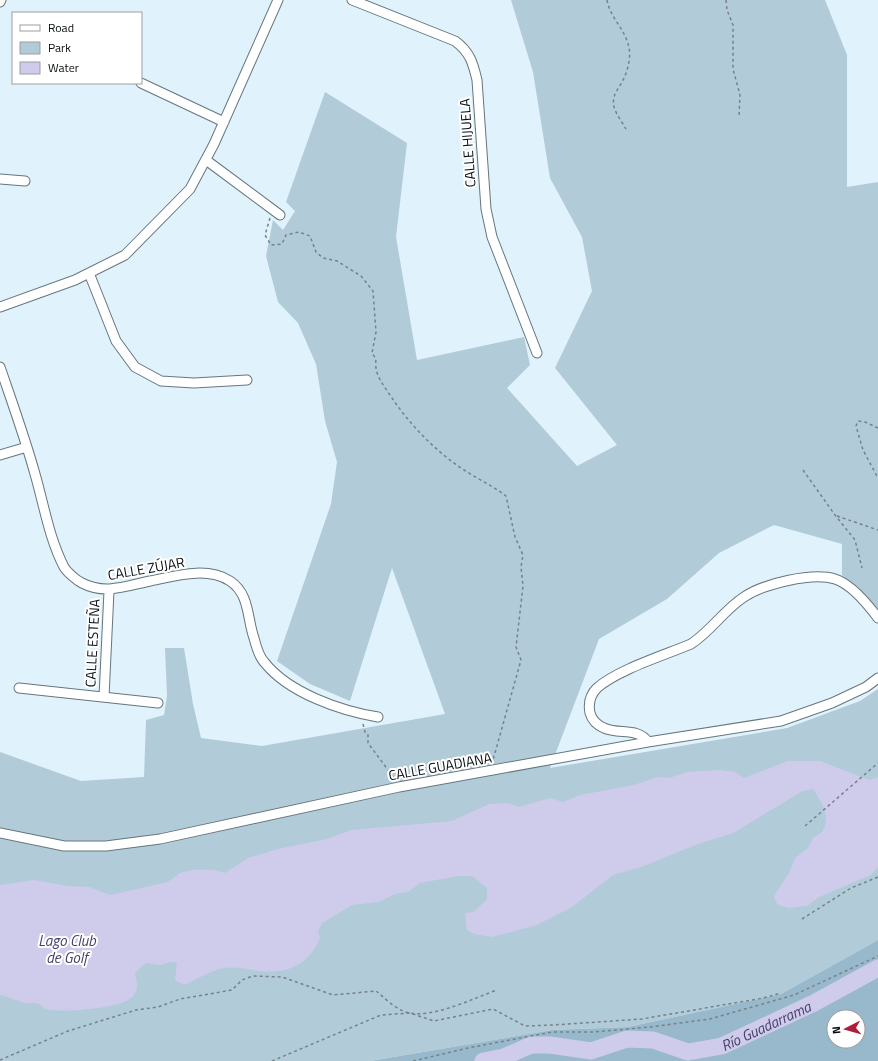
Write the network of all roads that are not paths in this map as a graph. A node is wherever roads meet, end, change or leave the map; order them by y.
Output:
1 (278, 0) edge
2 (352, 0) edge
3 (142, 83) edge
4 (224, 122) junction
5 (206, 160) junction
6 (0, 179) edge
7 (26, 181) dead end
8 (276, 212) road end
9 (89, 273) junction
10 (0, 307) edge
11 (537, 353) dead end
12 (0, 367) edge
13 (247, 380) dead end
14 (27, 447) junction
15 (0, 455) edge
16 (109, 591) junction
17 (878, 618) edge
18 (878, 678) edge
19 (19, 688) dead end
20 (104, 697) junction
21 (158, 703) dead end
22 (378, 717) dead end
23 (648, 742) junction
24 (0, 833) edge

1 - 4 street
2 - 11 street, CALLE HIJUELA
3 - 4 street
4 - 5 street
5 - 8 street
5 - 9 street
6 - 7 street
9 - 10 street
9 - 13 street
12 - 14 street, CALLE ZÚJAR
14 - 15 street
14 - 16 street, CALLE ZÚJAR
16 - 20 street, CALLE ESTEÑA
16 - 22 street, CALLE ZÚJAR
17 - 23 street
18 - 23 street, CALLE GUADIANA
19 - 20 street, CALLE ESTEÑA
20 - 21 street, CALLE ESTEÑA
23 - 24 street, CALLE GUADIANA

